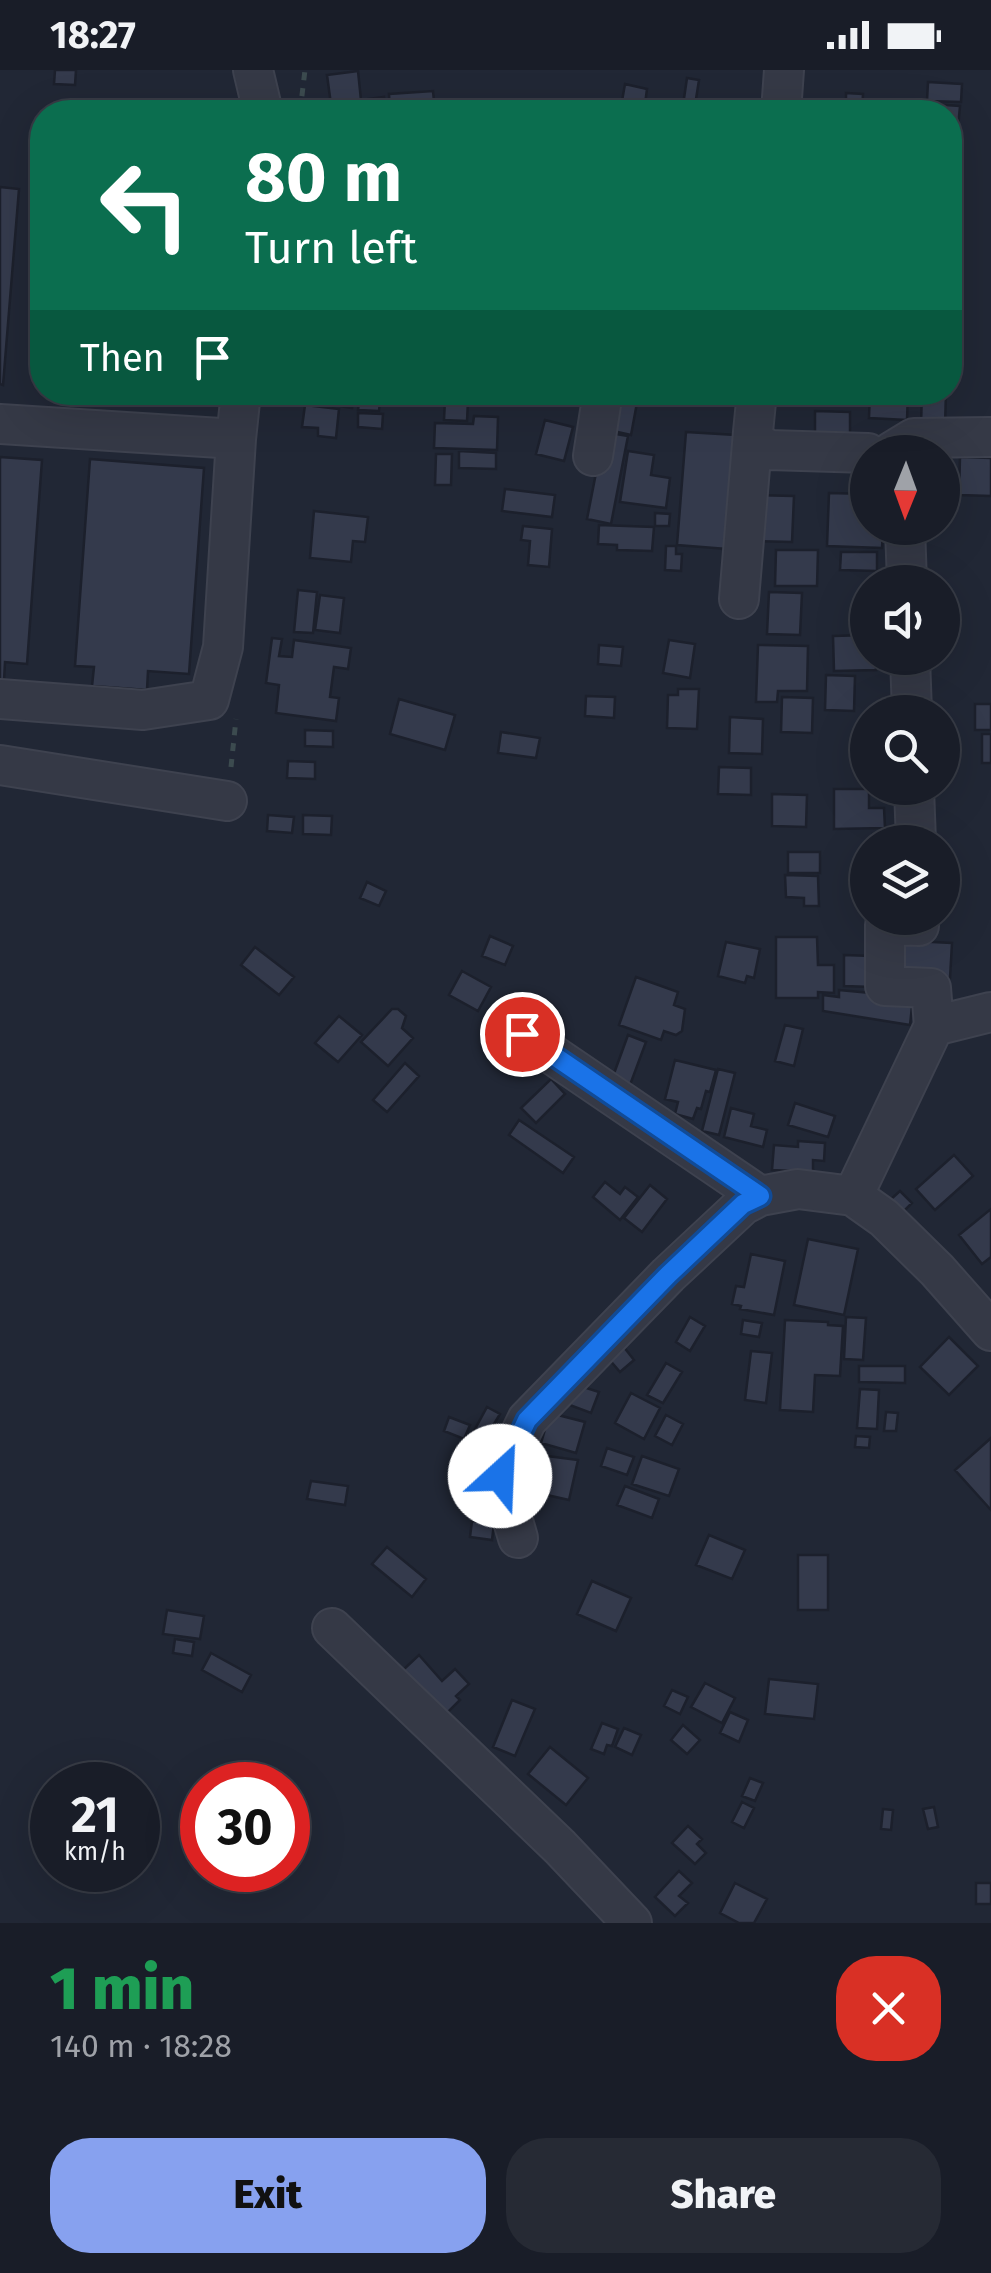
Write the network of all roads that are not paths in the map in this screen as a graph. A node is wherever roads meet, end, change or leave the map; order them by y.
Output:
1 (253, 70) edge
2 (784, 70) edge
3 (260, 100) edge
4 (782, 100) edge
5 (240, 405) edge
6 (601, 405) edge
7 (755, 405) edge
8 (0, 424) edge
9 (753, 432) junction
10 (960, 437) edge
11 (991, 437) edge
12 (236, 440) junction
13 (850, 452) edge
14 (592, 456) dead end
15 (739, 599) dead end
16 (0, 699) edge
17 (0, 765) edge
18 (227, 801) dead end
19 (885, 935) edge
20 (991, 1012) edge
21 (934, 1026) junction
22 (522, 1034) dead end
23 (760, 1196) junction
24 (854, 1196) junction
25 (991, 1331) edge
26 (518, 1538) dead end
27 (332, 1628) dead end
28 (632, 1923) edge

1 - 3 street
2 - 4 street
5 - 12 street
6 - 14 street
7 - 9 street
8 - 12 street
9 - 13 street
9 - 15 street
10 - 11 street
12 - 16 street
17 - 18 street
19 - 21 street
20 - 21 street
21 - 24 street
22 - 23 street
23 - 24 street
23 - 26 street
24 - 25 street
27 - 28 street

